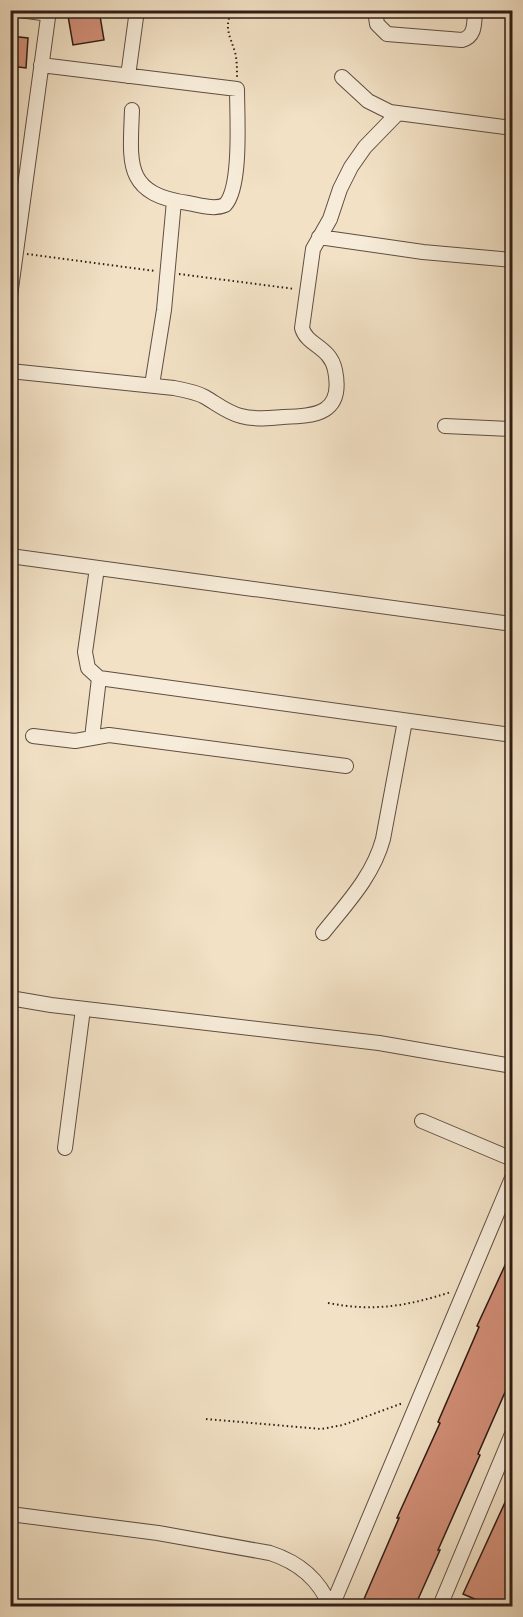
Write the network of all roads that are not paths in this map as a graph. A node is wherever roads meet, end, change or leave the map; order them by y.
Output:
1 (20, 10) edge
2 (137, 10) edge
3 (375, 10) edge
4 (476, 10) edge
5 (49, 12) edge
6 (41, 65) junction
7 (128, 76) junction
8 (342, 77) dead end
9 (132, 110) dead end
10 (398, 113) junction
11 (513, 128) edge
12 (174, 201) junction
13 (319, 237) junction
14 (513, 261) edge
15 (10, 296) edge
16 (10, 371) edge
17 (152, 385) junction
18 (445, 426) dead end
19 (513, 429) edge
20 (10, 556) edge
21 (97, 568) junction
22 (513, 624) edge
23 (99, 678) junction
24 (405, 721) junction
25 (513, 735) edge
26 (33, 736) dead end
27 (92, 738) junction
28 (346, 765) dead end
29 (323, 933) dead end
30 (10, 998) edge
31 (83, 1009) junction
32 (513, 1066) edge
33 (422, 1121) dead end
34 (65, 1148) dead end
35 (513, 1159) edge
36 (513, 1178) edge
37 (513, 1434) edge
38 (10, 1514) edge
39 (331, 1606) edge
40 (440, 1606) edge

1 - 5 street
2 - 7 street
3 - 4 street
5 - 6 street
6 - 7 street
6 - 15 street
7 - 12 street
8 - 10 street
9 - 12 street
10 - 11 street
10 - 13 street
12 - 17 street
13 - 14 street
13 - 17 street
16 - 17 street
18 - 19 street
20 - 21 street
21 - 22 street
21 - 23 street
23 - 24 street
23 - 27 street
24 - 25 street
24 - 29 street
26 - 27 street
27 - 28 street
30 - 31 street
31 - 32 street
31 - 34 street
33 - 35 street
36 - 39 street
37 - 40 street
38 - 39 street

